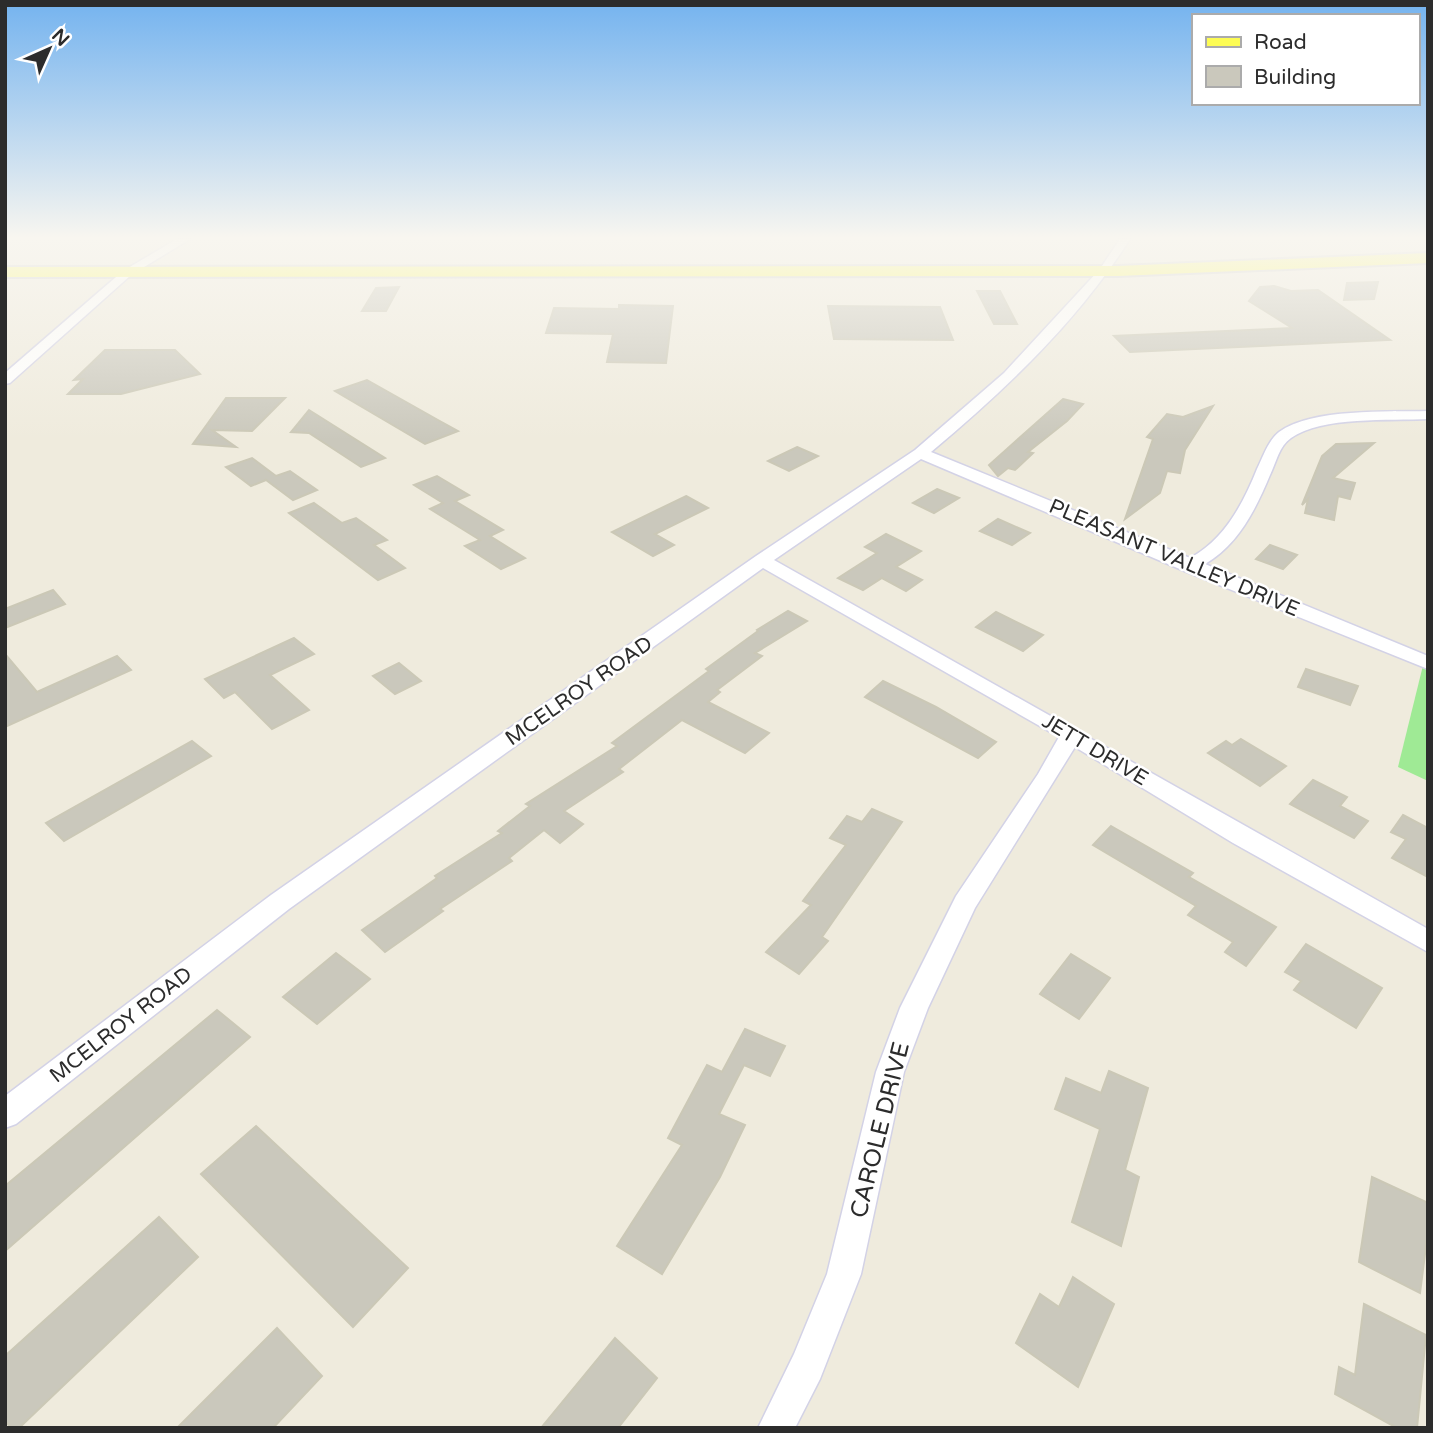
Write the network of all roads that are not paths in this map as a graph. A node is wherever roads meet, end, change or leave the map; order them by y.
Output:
1 (90, 306) edge
2 (1072, 306) edge
3 (5, 380) edge
4 (1428, 415) edge
5 (920, 453) junction
6 (762, 560) junction
7 (1188, 566) junction
8 (1428, 663) edge
9 (1071, 735) junction
10 (1428, 943) edge
11 (5, 1114) edge
12 (776, 1428) edge

1 - 3 street
2 - 5 street, MCELROY ROAD
4 - 7 street
5 - 6 street, MCELROY ROAD
5 - 7 street, PLEASANT VALLEY DRIVE
6 - 9 street, JETT DRIVE
6 - 11 street, MCELROY ROAD
7 - 8 street, PLEASANT VALLEY DRIVE
9 - 10 street, JETT DRIVE
9 - 12 street, CAROLE DRIVE

